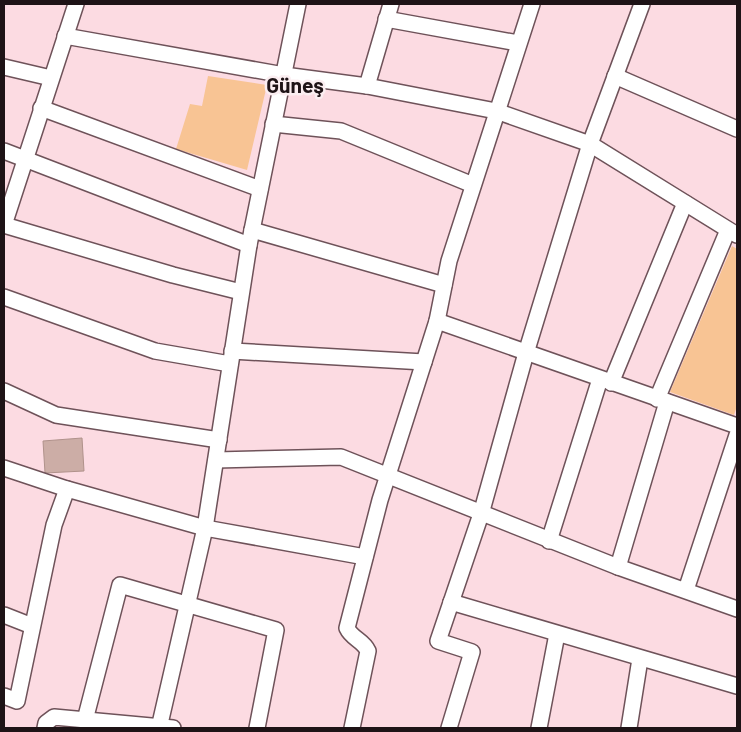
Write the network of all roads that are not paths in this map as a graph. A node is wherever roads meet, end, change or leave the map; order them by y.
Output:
1 (76, 4) edge
2 (298, 4) edge
3 (391, 4) edge
4 (532, 4) edge
5 (642, 4) edge
6 (386, 19) junction
7 (65, 36) junction
8 (518, 43) junction
9 (4, 67) edge
10 (284, 75) junction
11 (615, 76) junction
12 (50, 78) junction
13 (367, 86) junction
14 (41, 108) junction
15 (496, 111) junction
16 (274, 124) junction
17 (737, 129) edge
18 (590, 144) junction
19 (4, 151) edge
20 (24, 159) junction
21 (473, 185) junction
22 (260, 189) junction
23 (685, 203) junction
24 (4, 221) edge
25 (733, 232) edge
26 (250, 238) junction
27 (444, 285) junction
28 (241, 292) junction
29 (4, 297) edge
30 (437, 321) junction
31 (526, 353) junction
32 (231, 358) junction
33 (424, 362) junction
34 (606, 381) junction
35 (4, 391) edge
36 (662, 400) junction
37 (737, 426) edge
38 (737, 435) edge
39 (219, 440) junction
40 (216, 460) junction
41 (4, 468) edge
42 (388, 475) junction
43 (67, 489) junction
44 (481, 514) junction
45 (205, 528) junction
46 (549, 541) junction
47 (365, 557) junction
48 (618, 567) junction
49 (686, 590) junction
50 (451, 602) junction
51 (188, 605) junction
52 (737, 609) edge
53 (4, 615) edge
54 (32, 626) junction
55 (557, 634) junction
56 (640, 659) junction
57 (737, 686) edge
58 (4, 696) edge
59 (84, 720) junction
60 (164, 727) edge
61 (45, 728) edge
62 (257, 728) edge
63 (352, 728) edge
64 (449, 728) edge
65 (539, 728) edge
66 (629, 728) edge

1 - 7 street
2 - 10 street
3 - 6 street
4 - 8 street
5 - 11 street
6 - 8 street
6 - 13 street
7 - 10 street
7 - 12 street
8 - 15 street
9 - 12 street
10 - 13 street
10 - 16 street
11 - 17 street
11 - 18 street
12 - 14 street
13 - 15 street
14 - 20 street
14 - 22 street
15 - 18 street
15 - 21 street
16 - 21 street
16 - 22 street
18 - 23 street
18 - 31 street
19 - 20 street
20 - 24 street
20 - 26 street
21 - 27 street
22 - 26 street
23 - 25 street
23 - 34 street
24 - 28 street
25 - 36 street
26 - 27 street
26 - 28 street
27 - 30 street
28 - 32 street
29 - 32 street
30 - 31 street
30 - 33 street
31 - 34 street
31 - 44 street
32 - 33 street
32 - 39 street
33 - 42 street
34 - 36 street
34 - 46 street
35 - 39 street
36 - 37 street
36 - 48 street
38 - 49 street
39 - 40 street
40 - 42 street
40 - 45 street
41 - 43 street
42 - 44 street
42 - 47 street
43 - 45 street
43 - 54 street
44 - 46 street
44 - 50 street
45 - 47 street
45 - 51 street
46 - 48 street
47 - 63 street
48 - 49 street
49 - 52 street
50 - 55 street
50 - 64 street
51 - 59 street
51 - 60 street
51 - 62 street
53 - 54 street
54 - 58 street
55 - 56 street
55 - 65 street
56 - 57 street
56 - 66 street
59 - 60 street
59 - 61 street

